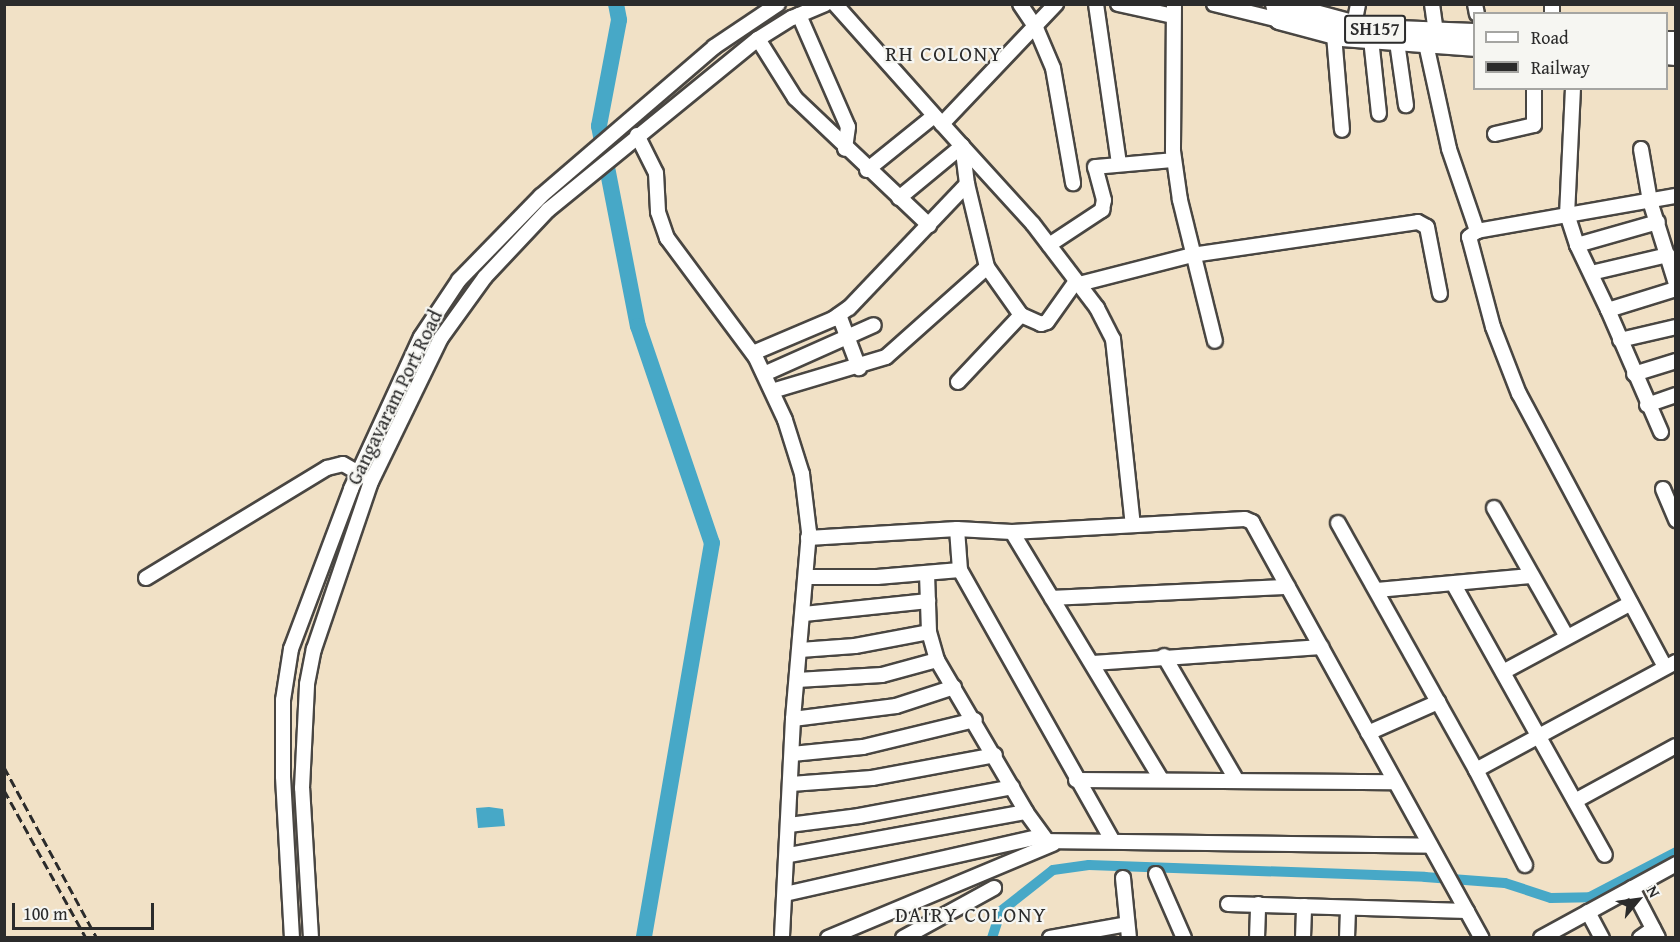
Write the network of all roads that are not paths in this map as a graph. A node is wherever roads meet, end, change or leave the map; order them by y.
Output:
1 (778, 4) edge
2 (825, 4) edge
3 (835, 4) edge
4 (1020, 4) edge
5 (1056, 4) edge
6 (1096, 4) edge
7 (1118, 4) edge
8 (1214, 4) edge
9 (1358, 4) edge
10 (1432, 4) edge
11 (1173, 10) edge
12 (1278, 10) edge
13 (1354, 25) junction
14 (804, 26) junction
15 (1036, 28) junction
16 (1473, 33) edge
17 (1334, 35) junction
18 (1431, 38) junction
19 (1371, 39) junction
20 (1397, 42) junction
21 (1473, 47) edge
22 (764, 49) junction
23 (1534, 90) edge
24 (1573, 90) edge
25 (1406, 105) dead end
26 (1379, 114) dead end
27 (938, 120) junction
28 (1342, 130) dead end
29 (1495, 134) dead end
30 (634, 137) junction
31 (962, 146) junction
32 (845, 149) junction
33 (1641, 149) dead end
34 (1174, 160) junction
35 (1119, 163) junction
36 (867, 170) junction
37 (1073, 183) dead end
38 (967, 184) junction
39 (1676, 196) edge
40 (899, 198) junction
41 (1650, 201) junction
42 (1567, 214) junction
43 (1658, 222) junction
44 (929, 225) junction
45 (1477, 231) junction
46 (1049, 245) junction
47 (1577, 245) junction
48 (1192, 255) junction
49 (1671, 260) edge
50 (987, 267) junction
51 (1591, 273) junction
52 (1077, 283) junction
53 (1676, 284) edge
54 (1676, 289) edge
55 (1440, 294) dead end
56 (1608, 310) junction
57 (839, 315) junction
58 (1021, 315) junction
59 (874, 325) dead end
60 (1676, 327) edge
61 (848, 336) junction
62 (1620, 340) junction
63 (1215, 341) dead end
64 (753, 353) junction
65 (1676, 361) edge
66 (859, 368) junction
67 (764, 374) junction
68 (1634, 374) junction
69 (958, 382) dead end
70 (772, 391) junction
71 (1676, 395) edge
72 (1647, 405) junction
73 (1661, 432) dead end
74 (359, 472) junction
75 (371, 482) junction
76 (1663, 489) dead end
77 (1494, 508) dead end
78 (1676, 519) edge
79 (1338, 523) dead end
80 (1133, 525) junction
81 (957, 529) junction
82 (1012, 532) junction
83 (809, 535) junction
84 (960, 570) junction
85 (927, 574) junction
86 (1530, 576) junction
87 (146, 578) dead end
88 (807, 578) junction
89 (1454, 585) junction
90 (1288, 587) junction
91 (1377, 590) junction
92 (1052, 598) junction
93 (927, 601) junction
94 (1631, 603) junction
95 (804, 614) junction
96 (929, 632) junction
97 (1567, 637) junction
98 (1321, 647) junction
99 (800, 650) junction
100 (1164, 656) junction
101 (937, 660) junction
102 (1093, 663) junction
103 (1670, 664) edge
104 (1503, 672) junction
105 (797, 680) junction
106 (954, 687) junction
107 (1438, 702) junction
108 (793, 719) junction
109 (975, 720) junction
110 (1368, 733) junction
111 (1537, 734) junction
112 (1676, 746) edge
113 (792, 754) junction
114 (995, 755) junction
115 (1476, 770) junction
116 (1161, 779) junction
117 (1236, 779) junction
118 (1076, 780) junction
119 (1395, 782) junction
120 (791, 784) junction
121 (1012, 787) junction
122 (1575, 801) junction
123 (1026, 812) junction
124 (789, 825) junction
125 (1048, 840) junction
126 (1113, 841) junction
127 (1430, 846) junction
128 (789, 855) junction
129 (1605, 855) dead end
130 (1676, 864) edge
131 (1525, 866) dead end
132 (1156, 874) dead end
133 (1123, 878) dead end
134 (994, 888) dead end
135 (1632, 888) junction
136 (784, 894) junction
137 (1227, 904) dead end
138 (1258, 904) junction
139 (1304, 906) junction
140 (1348, 909) junction
141 (1467, 911) junction
142 (1588, 912) junction
143 (1128, 931) edge
144 (1655, 933) edge
145 (292, 938) edge
146 (311, 938) edge
147 (782, 938) edge
148 (828, 938) edge
149 (903, 938) edge
150 (1050, 938) edge
151 (1184, 938) edge
152 (1257, 938) edge
153 (1303, 938) edge
154 (1347, 938) edge
155 (1482, 938) edge
156 (1541, 938) edge
157 (1602, 938) edge
158 (1640, 938) edge

1 - 74 street, Gangavaram Port Road
2 - 14 street, Gangavaram Port Road
3 - 27 street
4 - 15 street
5 - 15 street
6 - 35 street
7 - 11 street
8 - 12 street
9 - 13 street
10 - 18 street
11 - 34 street
12 - 13 main road, SH157
12 - 17 main road, SH157
13 - 18 main road, SH157
14 - 22 street, Gangavaram Port Road
14 - 32 street
15 - 27 street
15 - 37 street
16 - 18 main road, SH157
17 - 19 main road, SH157
17 - 28 street
18 - 20 main road, SH157
18 - 21 main road, SH157
18 - 45 street
19 - 20 main road, SH157
19 - 26 street
20 - 25 street
22 - 30 street, Gangavaram Port Road
22 - 32 street
23 - 29 street
24 - 42 street
27 - 31 street
27 - 36 street
30 - 64 street
30 - 75 street, Gangavaram Port Road
31 - 38 street
31 - 40 street
31 - 46 street
32 - 36 street
33 - 41 street
34 - 35 street
34 - 48 street
35 - 46 street
36 - 40 street
38 - 44 street
38 - 50 street
39 - 41 street
40 - 44 street
41 - 42 street
41 - 43 street
42 - 45 street
42 - 47 street
43 - 47 street
43 - 49 street
44 - 57 street
45 - 94 street
46 - 52 street
47 - 51 street
48 - 52 street
48 - 55 street
48 - 63 street
49 - 51 street
49 - 53 street
50 - 58 street
50 - 66 street
51 - 56 street
52 - 58 street
52 - 80 street
54 - 56 street
56 - 62 street
57 - 61 street
57 - 64 street
58 - 69 street
59 - 61 street
60 - 62 street
61 - 66 street
61 - 67 street
62 - 68 street
64 - 67 street
65 - 68 street
66 - 70 street
67 - 70 street
68 - 72 street
70 - 83 street
71 - 72 street
72 - 73 street
74 - 75 street
74 - 87 street
74 - 145 street, Gangavaram Port Road
75 - 146 street, Gangavaram Port Road
76 - 78 street
77 - 86 street
79 - 91 street
80 - 82 street
80 - 90 street
81 - 82 street
81 - 83 street
81 - 84 street
82 - 92 street
83 - 88 street
84 - 85 street
84 - 118 street
85 - 88 street
85 - 93 street
86 - 89 street
86 - 97 street
88 - 95 street
89 - 91 street
89 - 104 street
90 - 92 street
90 - 98 street
91 - 107 street
92 - 102 street
93 - 95 street
93 - 96 street
94 - 97 street
94 - 103 street
95 - 99 street
96 - 99 street
96 - 101 street
97 - 104 street
98 - 100 street
98 - 110 street
99 - 105 street
100 - 102 street
100 - 117 street
101 - 105 street
101 - 106 street
102 - 116 street
103 - 111 street
104 - 111 street
105 - 108 street
106 - 108 street
106 - 109 street
107 - 110 street
107 - 115 street
108 - 113 street
109 - 113 street
109 - 114 street
110 - 119 street
111 - 115 street
111 - 122 street
112 - 122 street
113 - 120 street
114 - 120 street
114 - 121 street
115 - 131 street
116 - 117 street
116 - 118 street
117 - 119 street
118 - 126 street
119 - 127 street
120 - 124 street
121 - 123 street
121 - 124 street
122 - 129 street
123 - 125 street
123 - 128 street
124 - 128 street
125 - 126 street
125 - 136 street
125 - 148 street
126 - 127 street
127 - 141 street
128 - 136 street
130 - 135 street
132 - 151 street
133 - 143 street
134 - 149 street
135 - 142 street
135 - 144 street
136 - 147 street
137 - 138 street
138 - 139 street
138 - 152 street
139 - 140 street
139 - 153 street
140 - 141 street
140 - 154 street
141 - 155 street
142 - 156 street
142 - 157 street
143 - 150 street
144 - 158 street

